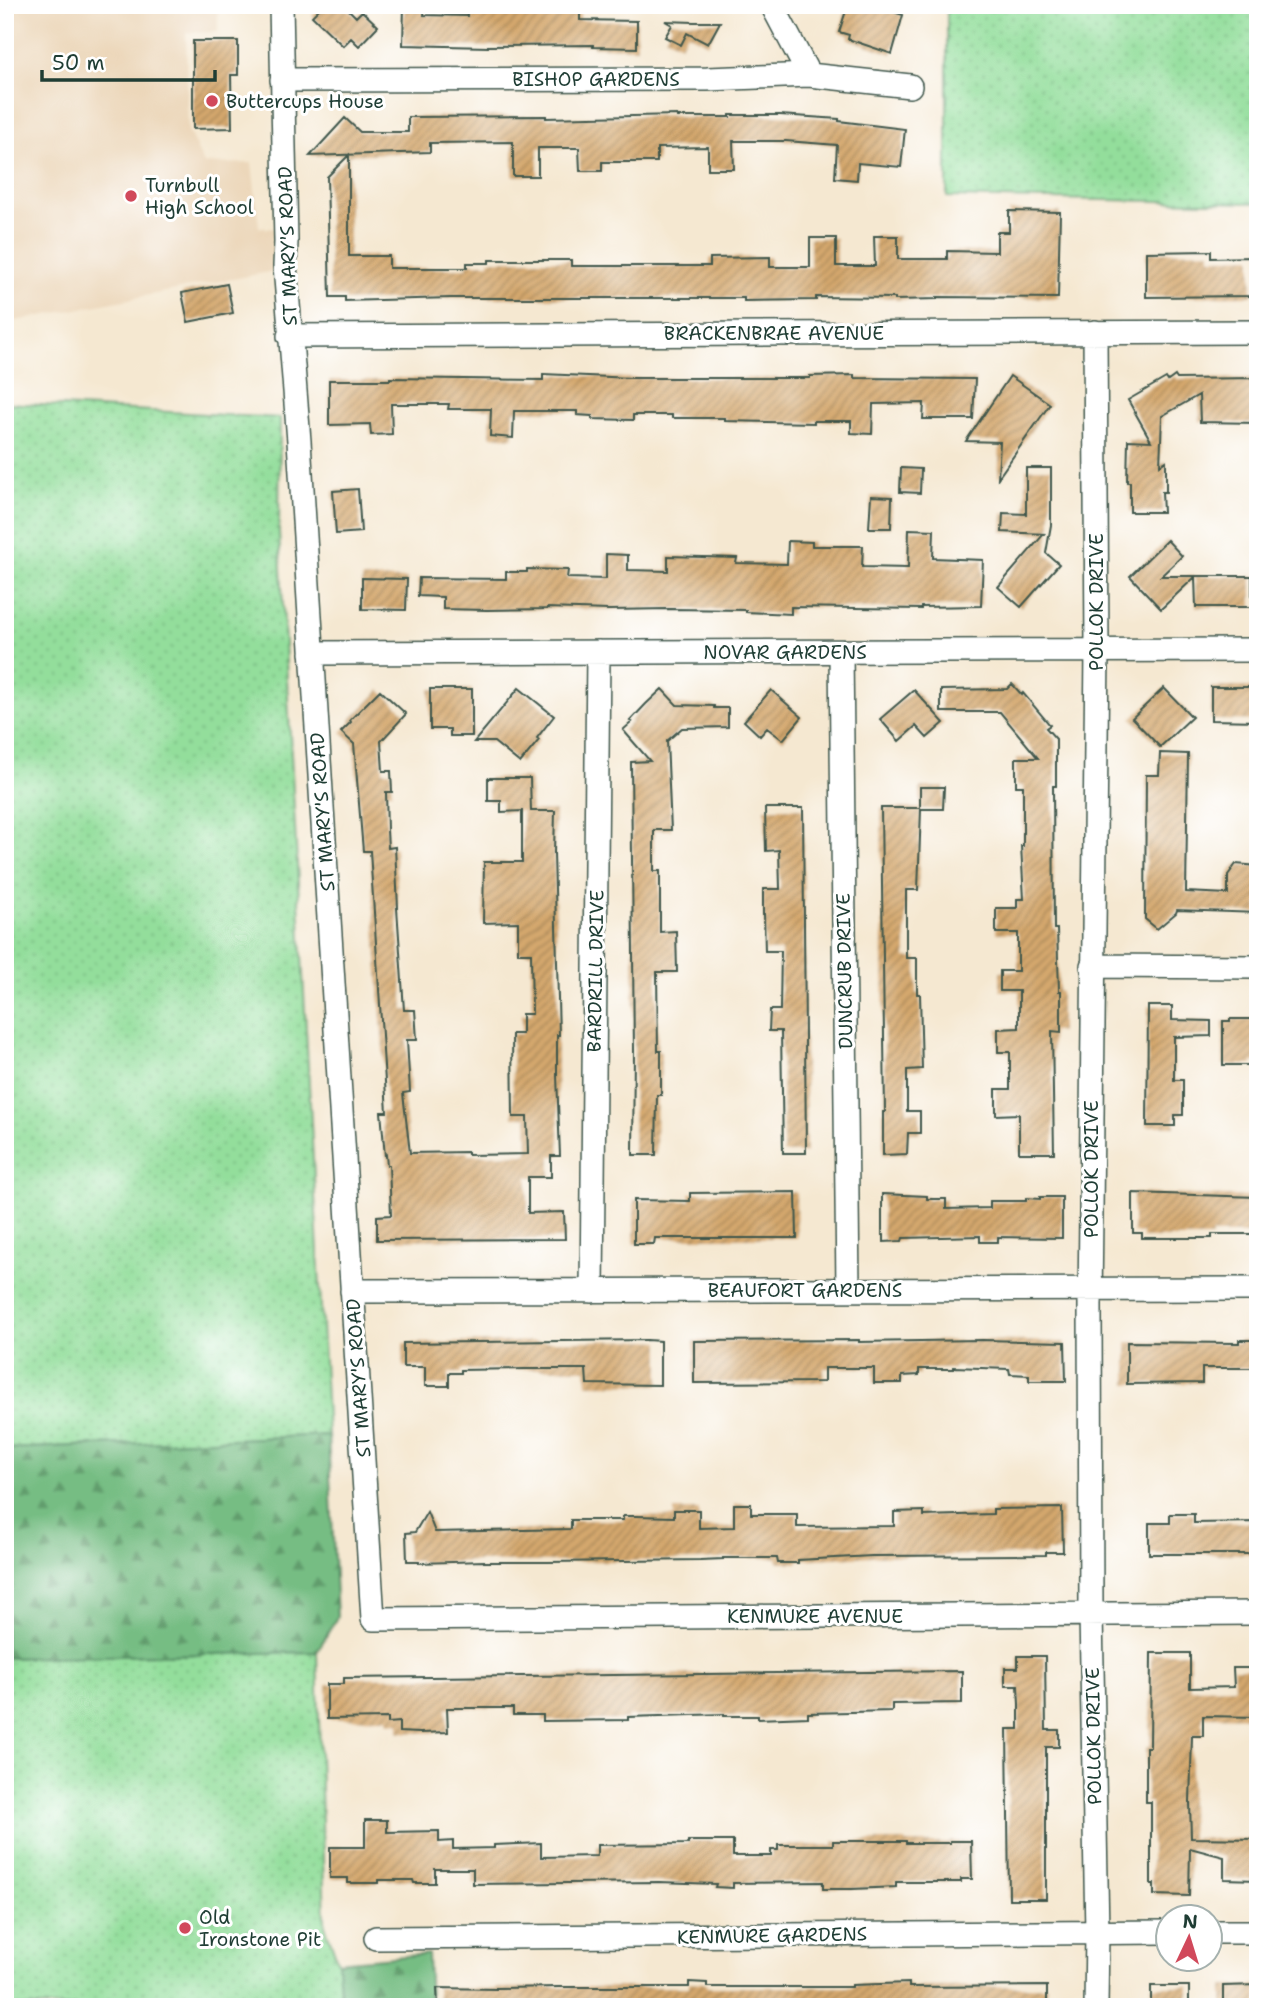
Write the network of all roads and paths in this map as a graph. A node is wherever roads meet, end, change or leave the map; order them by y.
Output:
1 (281, 5) edge
2 (772, 5) edge
3 (809, 75) junction
4 (282, 80) junction
5 (910, 86) dead end
6 (1095, 332) junction
7 (1258, 332) edge
8 (289, 335) junction
9 (1097, 650) junction
10 (1258, 650) edge
11 (598, 652) junction
12 (841, 652) junction
13 (312, 653) junction
14 (1092, 966) junction
15 (1258, 967) edge
16 (1090, 1289) junction
17 (1258, 1289) edge
18 (848, 1290) junction
19 (352, 1291) junction
20 (592, 1291) junction
21 (1258, 1613) edge
22 (1091, 1614) junction
23 (373, 1619) joint
24 (1097, 1932) junction
25 (1154, 1932) edge
26 (1224, 1932) edge
27 (1258, 1932) edge
28 (376, 1938) dead end
29 (1096, 2007) edge

1 - 4 street, ST MARY'S ROAD
2 - 3 street
3 - 4 street, BISHOP GARDENS
3 - 5 street, BISHOP GARDENS
4 - 8 street, ST MARY'S ROAD
6 - 7 street, BRACKENBRAE AVENUE
6 - 8 street, BRACKENBRAE AVENUE
6 - 9 street, POLLOK DRIVE
8 - 13 street, ST MARY'S ROAD
9 - 10 street, NOVAR GARDENS
9 - 12 street, NOVAR GARDENS
9 - 14 street, POLLOK DRIVE
11 - 12 street, NOVAR GARDENS
11 - 13 street, NOVAR GARDENS
11 - 20 street, BARDRILL DRIVE
12 - 18 street, DUNCRUB DRIVE
13 - 19 street, ST MARY'S ROAD
14 - 15 street
14 - 16 street, POLLOK DRIVE
16 - 17 street, BEAUFORT GARDENS
16 - 18 street, BEAUFORT GARDENS
16 - 22 street, POLLOK DRIVE
18 - 20 street, BEAUFORT GARDENS
19 - 20 street, BEAUFORT GARDENS
19 - 23 street, ST MARY'S ROAD
21 - 22 street, KENMURE AVENUE
22 - 23 street, KENMURE AVENUE
22 - 24 street, POLLOK DRIVE
24 - 25 street, KENMURE GARDENS
24 - 28 street, KENMURE GARDENS
24 - 29 street, POLLOK DRIVE
26 - 27 street

